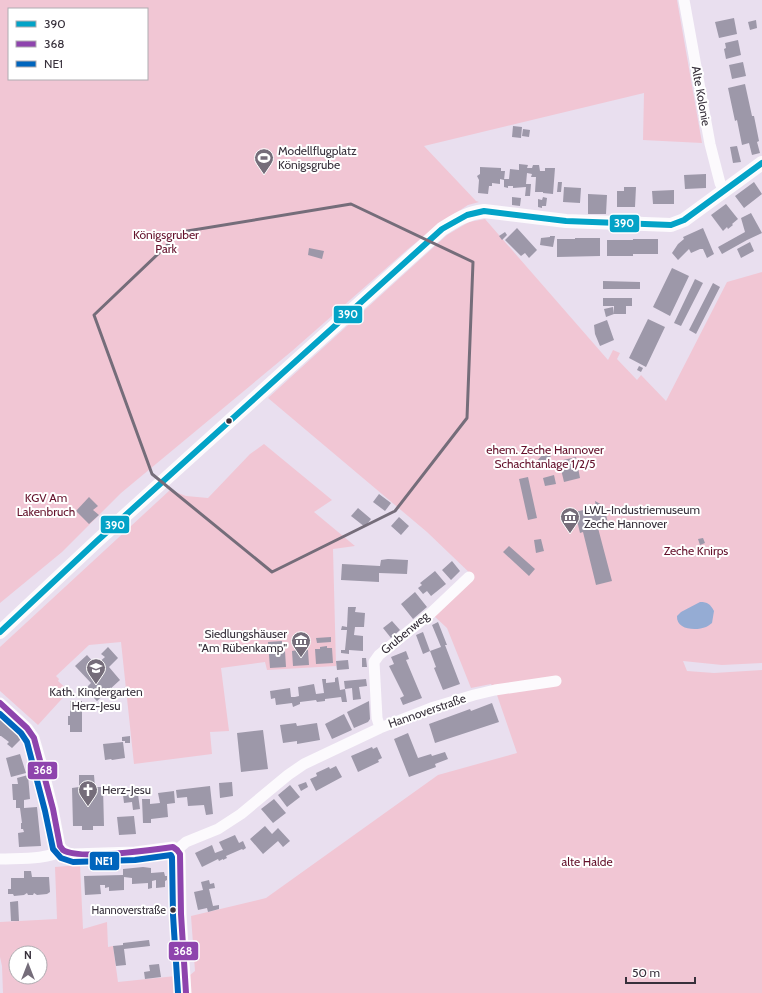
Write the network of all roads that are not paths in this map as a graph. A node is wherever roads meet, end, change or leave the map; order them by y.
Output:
1 (684, 0) edge
2 (762, 163) edge
3 (724, 191) junction
4 (469, 577) dead end
5 (0, 632) edge
6 (556, 681) dead end
7 (0, 703) edge
8 (380, 728) junction
9 (63, 850) junction
10 (177, 850) junction
11 (0, 859) edge
12 (186, 993) edge

1 - 3 street, Alte Kolonie
2 - 3 street
3 - 5 street
4 - 8 street, Grubenweg
6 - 8 street, Hannoverstraße
7 - 9 street
8 - 10 street, Hannoverstraße
9 - 10 street
9 - 11 street
10 - 12 street

